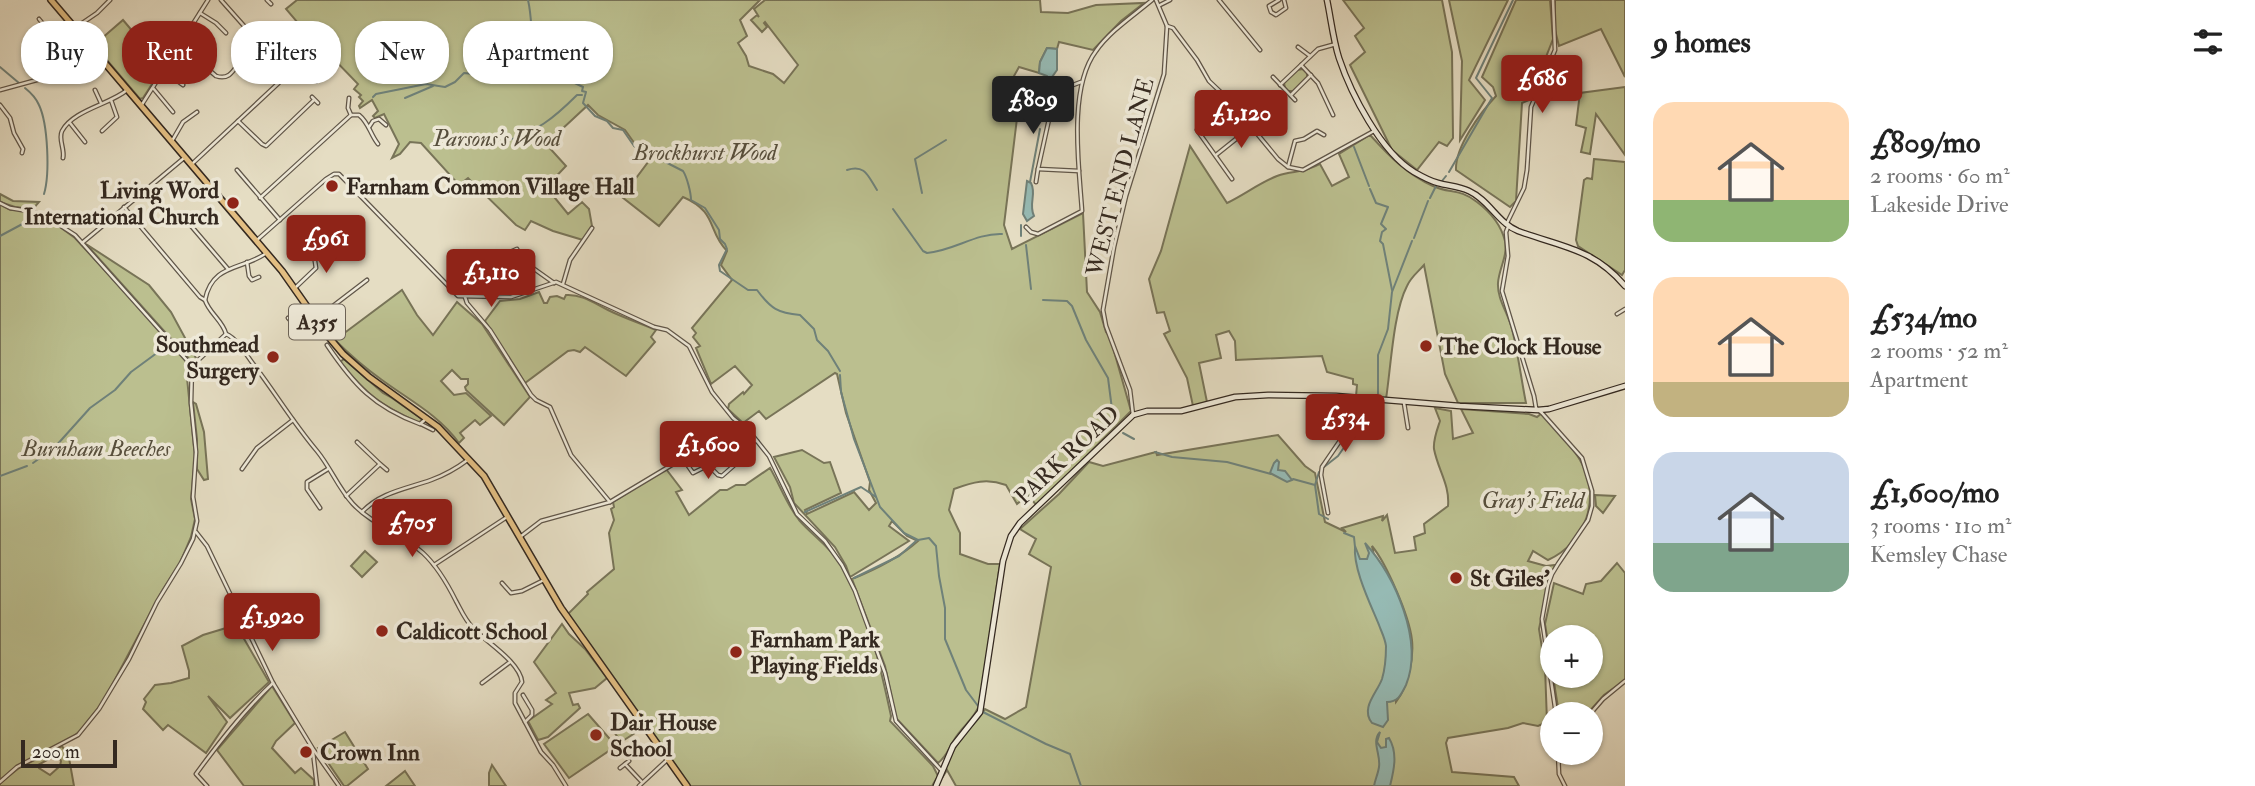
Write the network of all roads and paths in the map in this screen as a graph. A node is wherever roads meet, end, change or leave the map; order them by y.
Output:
1 (51, 0) edge
2 (110, 0) edge
3 (208, 0) edge
4 (221, 0) edge
5 (267, 0) edge
6 (1154, 0) edge
7 (1170, 0) edge
8 (1219, 0) edge
9 (1279, 0) edge
10 (1284, 0) edge
11 (1327, 0) edge
12 (1553, 0) edge
13 (271, 4) dead end
14 (1160, 5) junction
15 (200, 13) junction
16 (69, 21) edge
17 (85, 21) edge
18 (195, 21) edge
19 (240, 21) edge
20 (1167, 26) junction
21 (226, 33) dead end
22 (1336, 44) junction
23 (1298, 47) dead end
24 (1260, 50) dead end
25 (1310, 56) junction
26 (1301, 65) junction
27 (108, 68) edge
28 (1311, 75) junction
29 (1273, 77) dead end
30 (1081, 82) junction
31 (22, 84) edge
32 (156, 84) edge
33 (278, 84) edge
34 (1280, 85) junction
35 (153, 88) junction
36 (0, 90) edge
37 (95, 90) dead end
38 (127, 90) junction
39 (1290, 95) junction
40 (349, 98) dead end
41 (111, 100) junction
42 (1295, 100) dead end
43 (101, 103) junction
44 (318, 103) dead end
45 (0, 105) edge
46 (141, 106) junction
47 (173, 112) dead end
48 (197, 112) dead end
49 (351, 115) junction
50 (1333, 115) dead end
51 (238, 121) junction
52 (71, 123) junction
53 (386, 125) dead end
54 (369, 127) junction
55 (1251, 127) junction
56 (1197, 130) dead end
57 (1375, 130) junction
58 (102, 131) dead end
59 (1324, 135) dead end
60 (172, 141) junction
61 (85, 142) dead end
62 (378, 144) dead end
63 (22, 153) dead end
64 (1216, 155) junction
65 (185, 157) junction
66 (63, 158) dead end
67 (192, 164) junction
68 (1288, 167) junction
69 (1038, 169) junction
70 (237, 170) dead end
71 (1079, 171) junction
72 (1232, 179) dead end
73 (1036, 182) dead end
74 (260, 198) junction
75 (0, 203) edge
76 (124, 208) junction
77 (186, 220) dead end
78 (280, 220) junction
79 (1508, 226) junction
80 (592, 228) dead end
81 (1028, 231) dead end
82 (257, 240) junction
83 (82, 243) junction
84 (266, 252) junction
85 (345, 253) dead end
86 (247, 262) junction
87 (497, 265) dead end
88 (228, 269) junction
89 (259, 277) dead end
90 (367, 280) dead end
91 (554, 283) junction
92 (563, 284) junction
93 (1625, 286) edge
94 (295, 288) junction
95 (465, 297) junction
96 (205, 300) junction
97 (1625, 309) edge
98 (1617, 314) dead end
99 (288, 318) dead end
100 (316, 321) junction
101 (226, 334) junction
102 (327, 345) dead end
103 (343, 354) junction
104 (337, 359) junction
105 (192, 366) junction
106 (1625, 386) edge
107 (1356, 397) junction
108 (1403, 402) junction
109 (1538, 410) junction
110 (1133, 415) junction
111 (427, 418) junction
112 (293, 420) junction
113 (421, 424) junction
114 (1408, 428) dead end
115 (433, 430) dead end
116 (757, 441) junction
117 (356, 442) dead end
118 (682, 457) junction
119 (469, 459) junction
120 (744, 460) dead end
121 (380, 464) junction
122 (242, 469) dead end
123 (328, 469) junction
124 (387, 470) dead end
125 (346, 496) junction
126 (610, 502) junction
127 (320, 508) dead end
128 (362, 512) junction
129 (1328, 513) dead end
130 (508, 517) junction
131 (196, 532) junction
132 (520, 537) junction
133 (434, 565) junction
134 (544, 580) junction
135 (502, 583) dead end
136 (510, 662) junction
137 (1625, 681) edge
138 (273, 682) junction
139 (482, 683) dead end
140 (523, 695) dead end
141 (1554, 702) edge
142 (1600, 702) edge
143 (525, 722) junction
144 (313, 749) junction
145 (669, 758) junction
146 (629, 761) dead end
147 (625, 764) junction
148 (1559, 765) edge
149 (620, 768) dead end
150 (942, 771) junction
151 (0, 782) edge
152 (642, 782) junction
153 (207, 786) edge
154 (317, 786) edge
155 (339, 786) edge
156 (566, 786) edge
157 (639, 786) edge
158 (687, 786) edge
159 (936, 786) edge
160 (1565, 786) edge

1 - 16 main road, A355
2 - 17 street
3 - 15 street
4 - 19 street
5 - 13 street
6 - 14 street
6 - 30 street
7 - 14 street
8 - 24 street
9 - 10 street
11 - 22 main road
12 - 79 street
14 - 20 street
15 - 18 street
15 - 21 street
20 - 55 street
20 - 110 street, WEST END LANE
22 - 25 street
22 - 57 main road
23 - 25 street
25 - 26 street
26 - 28 street
26 - 34 street
27 - 38 main road, A355
28 - 39 street
28 - 50 street
29 - 34 street
30 - 69 street
30 - 71 street
31 - 36 street
32 - 35 street
33 - 51 street
34 - 39 street
35 - 46 street
35 - 47 street
37 - 43 street
38 - 41 street
38 - 46 main road, A355
39 - 42 street
40 - 49 street
41 - 43 street
41 - 58 street
43 - 52 street
44 - 51 street
45 - 63 street
46 - 60 main road, A355
48 - 60 street
49 - 54 street
49 - 74 street
51 - 67 street
52 - 61 street
52 - 66 street
53 - 54 street
54 - 62 street
55 - 64 street
55 - 68 street
56 - 64 street
57 - 68 street
57 - 79 main road
59 - 68 street
60 - 65 main road, A355
64 - 72 street
65 - 67 main road, A355
65 - 76 street
67 - 82 main road, A355
69 - 71 street
69 - 73 street
70 - 74 street
71 - 81 street
74 - 78 street
75 - 83 street
76 - 83 street
76 - 96 street
77 - 88 street
78 - 82 street
78 - 95 street
79 - 93 main road
79 - 109 street
80 - 92 street
82 - 84 main road, A355
83 - 105 street
84 - 86 street
84 - 94 main road, A355
85 - 94 street
86 - 88 street
86 - 89 street
87 - 91 street
88 - 96 street
90 - 100 street
91 - 92 street
91 - 95 street
92 - 116 street
94 - 100 main road, A355
95 - 126 street
96 - 101 street
97 - 98 street
99 - 100 street
100 - 103 main road, A355
101 - 105 street
101 - 112 street
102 - 104 street
103 - 104 street
103 - 111 main road, A355
104 - 113 street
105 - 131 street
106 - 109 main road, PARK ROAD
107 - 108 main road, PARK ROAD
107 - 110 main road, PARK ROAD
107 - 129 street
108 - 109 main road, PARK ROAD
108 - 114 street
109 - 141 street
110 - 150 main road, PARK ROAD
111 - 113 street
111 - 119 main road, A355
112 - 122 street
112 - 123 street
113 - 115 street
116 - 118 street
116 - 150 street
117 - 121 street
118 - 120 street
118 - 126 street
119 - 128 street
119 - 130 main road, A355
121 - 124 street
121 - 125 street
123 - 125 street
123 - 127 street
125 - 128 street
126 - 132 street
128 - 133 street
130 - 132 main road, A355
130 - 133 street
131 - 138 street
131 - 151 street
132 - 134 main road, A355
133 - 136 street
134 - 135 street
134 - 145 main road, A355
136 - 139 street
136 - 143 street
137 - 142 street
138 - 144 street
138 - 153 street
140 - 143 street
143 - 156 street
144 - 154 street
144 - 155 street
145 - 152 street
145 - 158 main road, A355
146 - 147 street
147 - 149 street
147 - 152 street
148 - 160 street
150 - 159 main road, PARK ROAD
152 - 157 street

